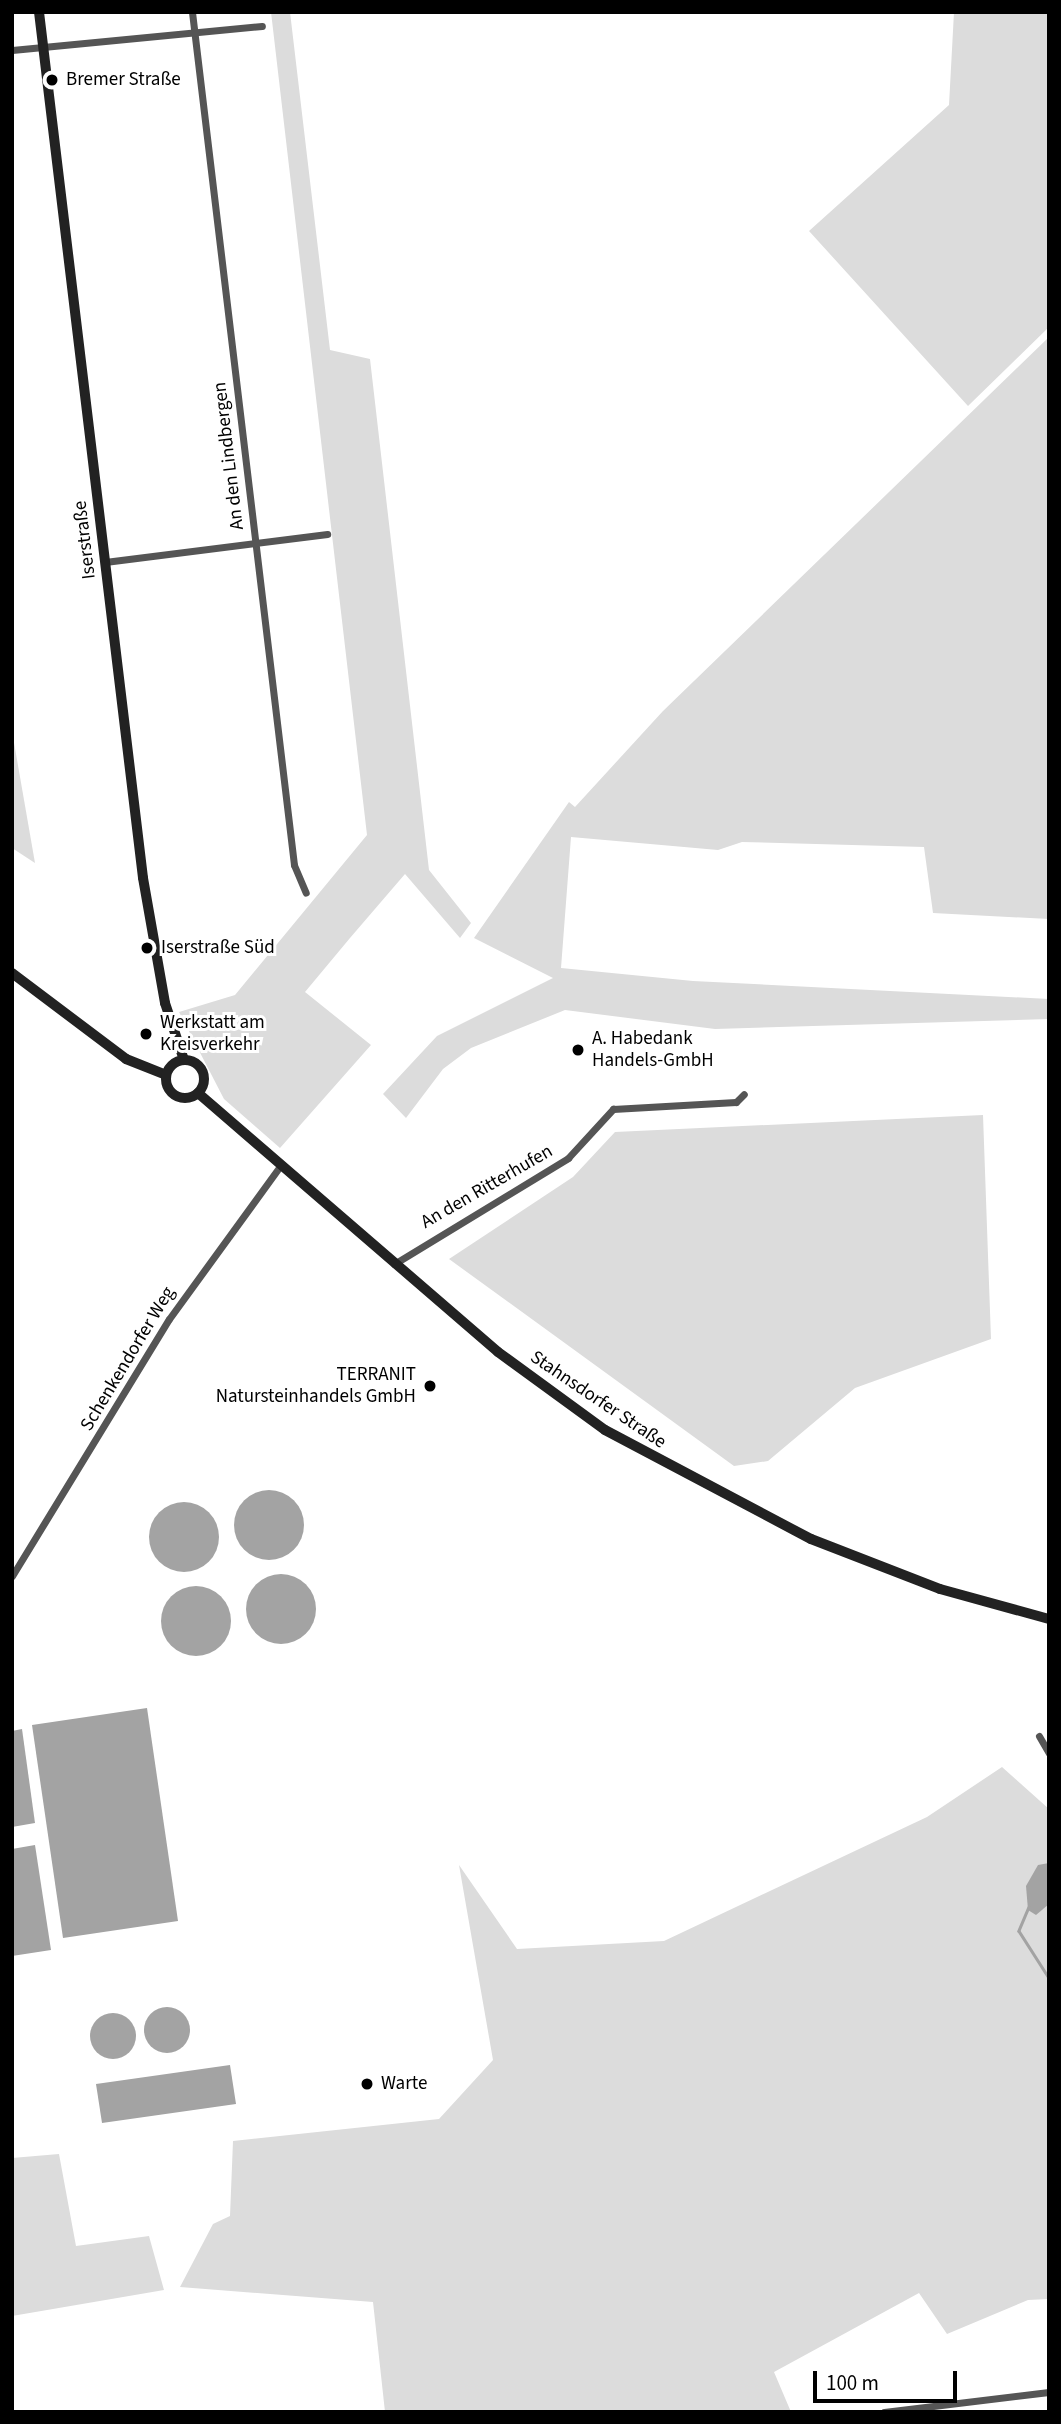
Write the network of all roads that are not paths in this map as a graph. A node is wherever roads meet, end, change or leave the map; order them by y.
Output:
1 (39, 12) edge
2 (192, 12) edge
3 (262, 26) dead end
4 (194, 31) junction
5 (43, 48) junction
6 (12, 50) edge
7 (327, 534) dead end
8 (256, 543) junction
9 (105, 562) junction
10 (306, 893) dead end
11 (12, 973) edge
12 (184, 1060) junction
13 (166, 1075) junction
14 (198, 1093) junction
15 (744, 1094) dead end
16 (281, 1165) junction
17 (394, 1265) junction
18 (12, 1576) edge
19 (1049, 1619) edge
20 (1039, 1736) dead end
21 (1049, 1753) edge
22 (1049, 2392) edge
23 (884, 2412) edge

1 - 5 street, Iserstraße
2 - 4 street, An den Lindbergen
3 - 4 street
4 - 5 street
4 - 8 street, An den Lindbergen
5 - 6 street
5 - 9 street, Iserstraße
7 - 8 street
8 - 9 street
8 - 10 street, An den Lindbergen
9 - 12 street, Iserstraße
11 - 13 street
12 - 13 street
12 - 14 street
13 - 14 street
14 - 16 street, Stahnsdorfer Straße
15 - 17 street, An den Ritterhufen
16 - 17 street, Stahnsdorfer Straße
16 - 18 street, Schenkendorfer Weg
17 - 19 street, Stahnsdorfer Straße
20 - 21 street
22 - 23 street

